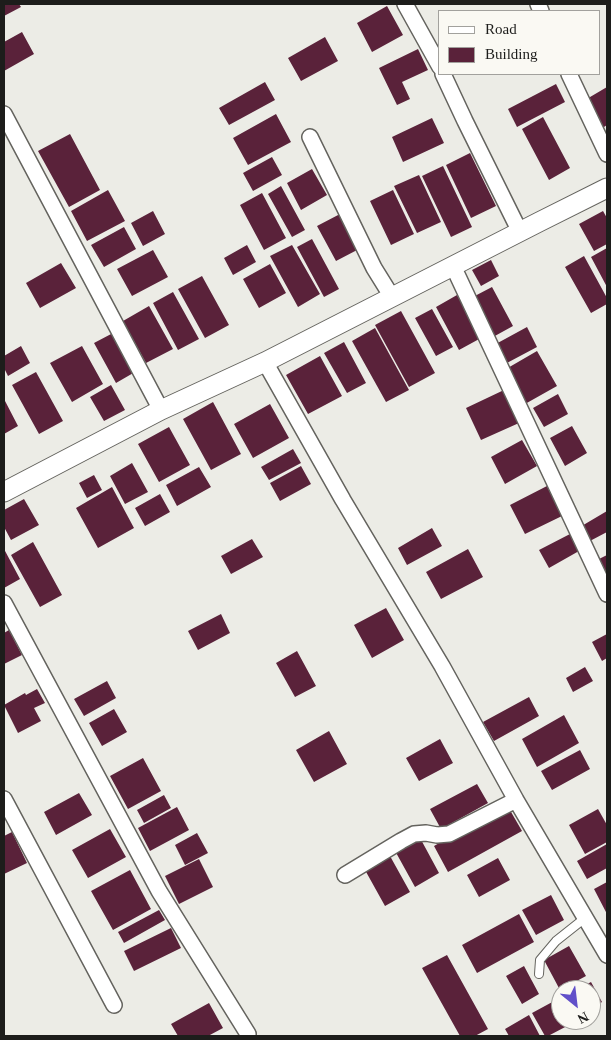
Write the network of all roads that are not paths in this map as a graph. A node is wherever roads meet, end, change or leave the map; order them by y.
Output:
1 (405, 4) edge
2 (438, 63) edge
3 (443, 75) edge
4 (569, 75) edge
5 (4, 114) edge
6 (310, 137) dead end
7 (607, 154) edge
8 (607, 188) edge
9 (520, 232) junction
10 (453, 266) junction
11 (392, 297) junction
12 (265, 362) junction
13 (161, 410) junction
14 (4, 492) edge
15 (607, 594) edge
16 (4, 603) edge
17 (4, 799) edge
18 (516, 800) junction
19 (345, 875) dead end
20 (585, 918) junction
21 (607, 953) edge
22 (539, 974) dead end
23 (114, 1005) dead end
24 (248, 1034) dead end

1 - 2 street
3 - 9 street
4 - 7 street
5 - 13 street
6 - 11 street
8 - 9 street
9 - 10 street
10 - 11 street
10 - 15 street
11 - 12 street
12 - 13 street
12 - 18 street
13 - 14 street
16 - 24 street
17 - 23 street
18 - 19 street
18 - 20 street
20 - 21 street
20 - 22 lane

